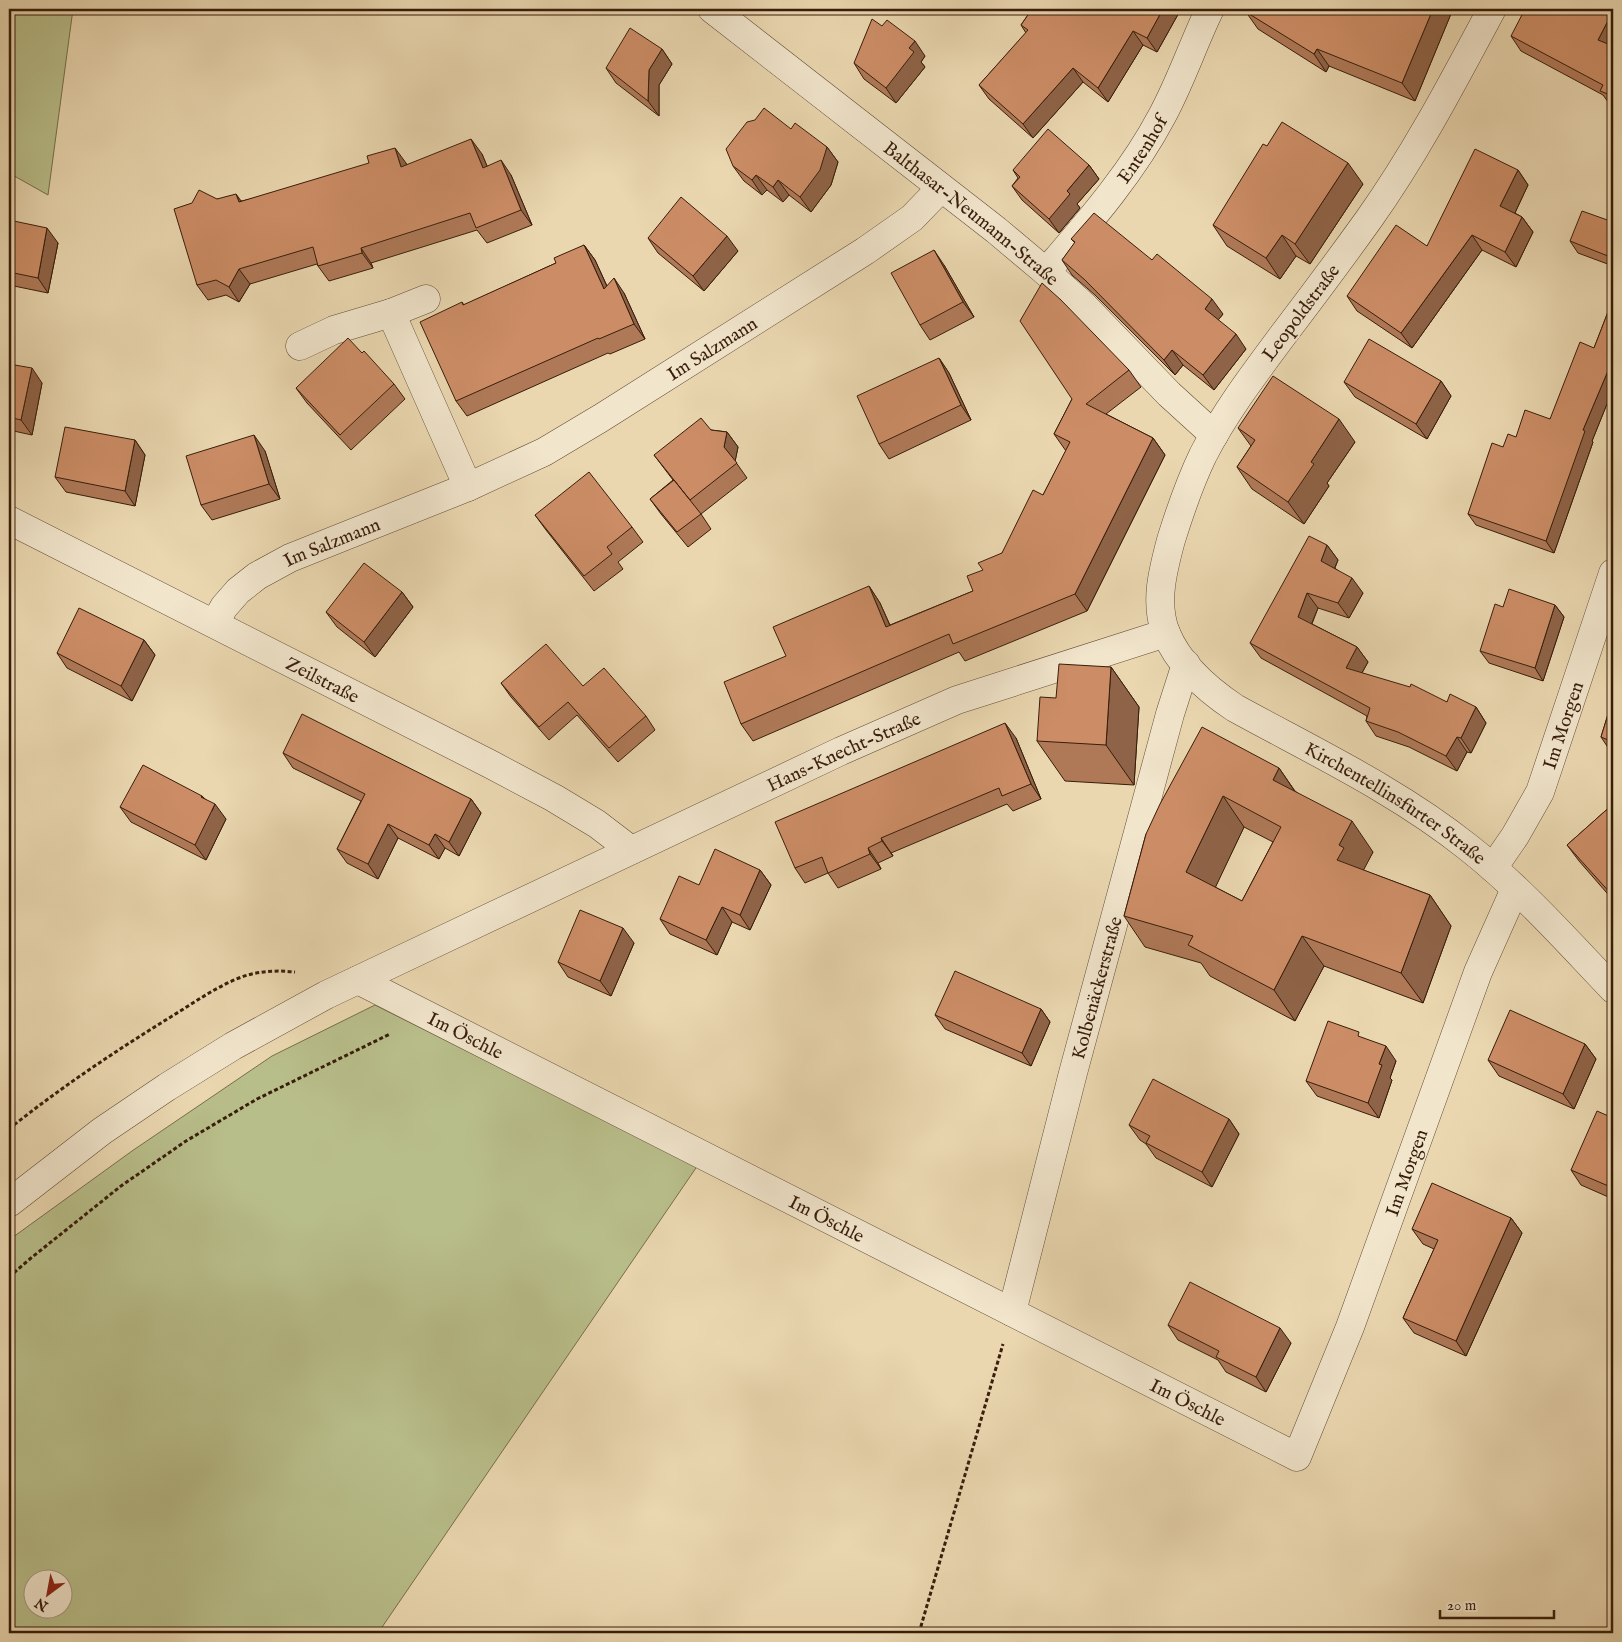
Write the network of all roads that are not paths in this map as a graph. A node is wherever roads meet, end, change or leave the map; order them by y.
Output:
1 (712, 9) edge
2 (1210, 9) edge
3 (1492, 9) edge
4 (941, 188) junction
5 (1046, 272) junction
6 (426, 300) dead end
7 (391, 313) junction
8 (300, 346) dead end
9 (1214, 435) junction
10 (468, 487) junction
11 (9, 520) edge
12 (1613, 573) edge
13 (215, 623) junction
14 (1166, 633) junction
15 (1186, 664) junction
16 (631, 850) junction
17 (1493, 868) junction
18 (1515, 889) junction
19 (358, 980) junction
20 (1613, 989) edge
21 (9, 1203) edge
22 (1012, 1312) junction
23 (1297, 1457) joint

1 - 4 street, Balthasar-Neumann-Straße
2 - 5 street, Entenhof
3 - 9 street, Leopoldstraße
4 - 5 street, Balthasar-Neumann-Straße
4 - 10 street, Im Salzmann
5 - 9 street, Balthasar-Neumann-Straße
6 - 7 street
7 - 8 street
7 - 10 street
9 - 14 street, Leopoldstraße
10 - 13 street, Im Salzmann
11 - 13 street, Zeilstraße
12 - 17 street, Im Morgen
13 - 16 street, Zeilstraße
14 - 15 street, Kirchentellinsfurter Straße
14 - 16 street, Hans-Knecht-Straße
15 - 17 street, Kirchentellinsfurter Straße
15 - 22 street, Kolbenäckerstraße
16 - 19 street, Hans-Knecht-Straße
17 - 18 street, Kirchentellinsfurter Straße
18 - 20 street, Kirchentellinsfurter Straße
18 - 23 street, Im Morgen
19 - 21 street, Hans-Knecht-Straße
19 - 22 street, Im Öschle
22 - 23 street, Im Öschle

